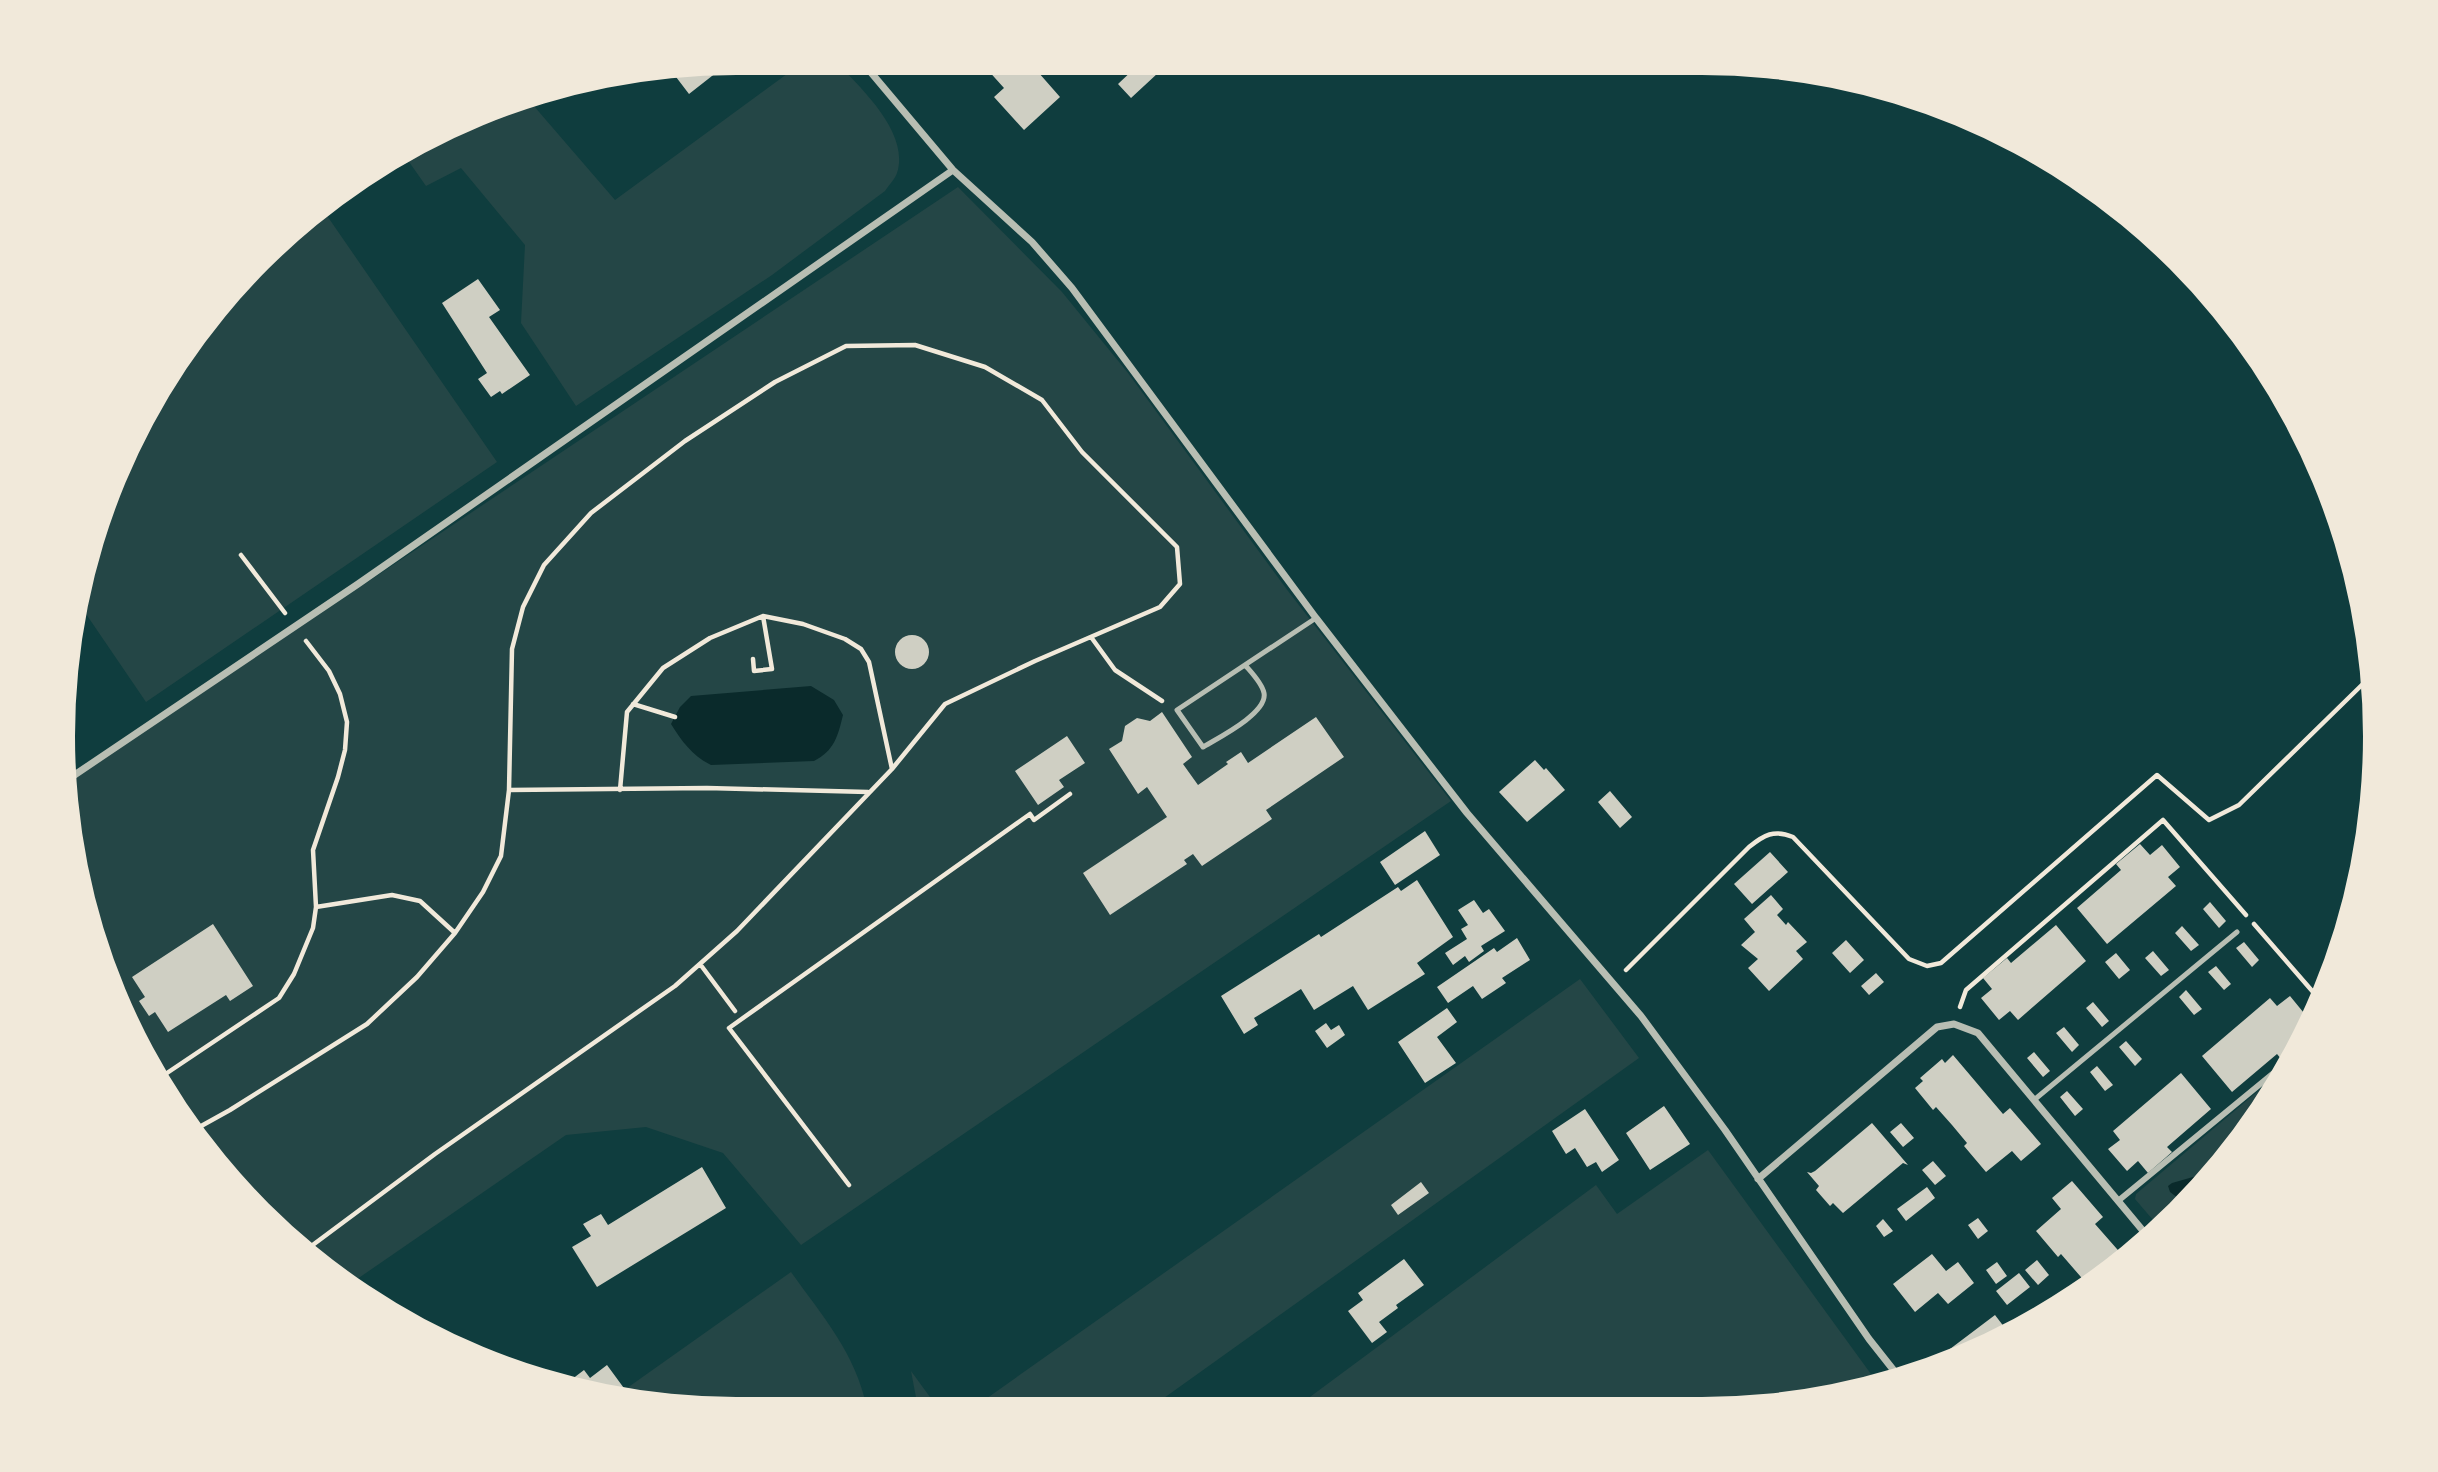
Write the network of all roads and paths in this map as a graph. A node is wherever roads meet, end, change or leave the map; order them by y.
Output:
1 (873, 75) edge
2 (953, 170) junction
3 (241, 555) dead end
4 (288, 616) dead end
5 (763, 616) junction
6 (1316, 618) junction
7 (295, 627) junction
8 (1091, 637) junction
9 (753, 659) dead end
10 (1245, 665) junction
11 (2360, 686) edge
12 (633, 704) junction
13 (1177, 710) junction
14 (675, 717) dead end
15 (892, 769) junction
16 (77, 773) edge
17 (509, 790) junction
18 (620, 790) junction
19 (870, 792) junction
20 (1070, 794) dead end
21 (316, 907) junction
22 (2237, 932) dead end
23 (454, 933) junction
24 (700, 964) junction
25 (1613, 983) junction
26 (2311, 990) edge
27 (735, 1011) dead end
28 (1954, 1024) junction
29 (168, 1073) edge
30 (2265, 1080) edge
31 (2034, 1100) junction
32 (203, 1125) edge
33 (1758, 1179) junction
34 (849, 1185) dead end
35 (2119, 1201) junction
36 (2142, 1229) edge
37 (314, 1244) edge
38 (1892, 1368) edge

1 - 2 street
2 - 6 street
2 - 7 street
3 - 4 path
5 - 9 path
5 - 12 path
5 - 15 path
6 - 10 lane
6 - 25 street
7 - 16 street
7 - 21 path
8 - 13 path
8 - 15 path
8 - 17 path
10 - 13 lane
10 - 13 lane
11 - 25 path
12 - 14 path
12 - 18 path
15 - 19 path
17 - 18 path
17 - 23 path
18 - 19 path
19 - 24 path
20 - 34 path
21 - 23 path
21 - 29 path
22 - 31 lane
23 - 32 path
24 - 27 path
24 - 37 path
25 - 33 street
26 - 28 path
28 - 31 street
28 - 33 street
30 - 35 street
31 - 35 street
33 - 38 street
35 - 36 street

